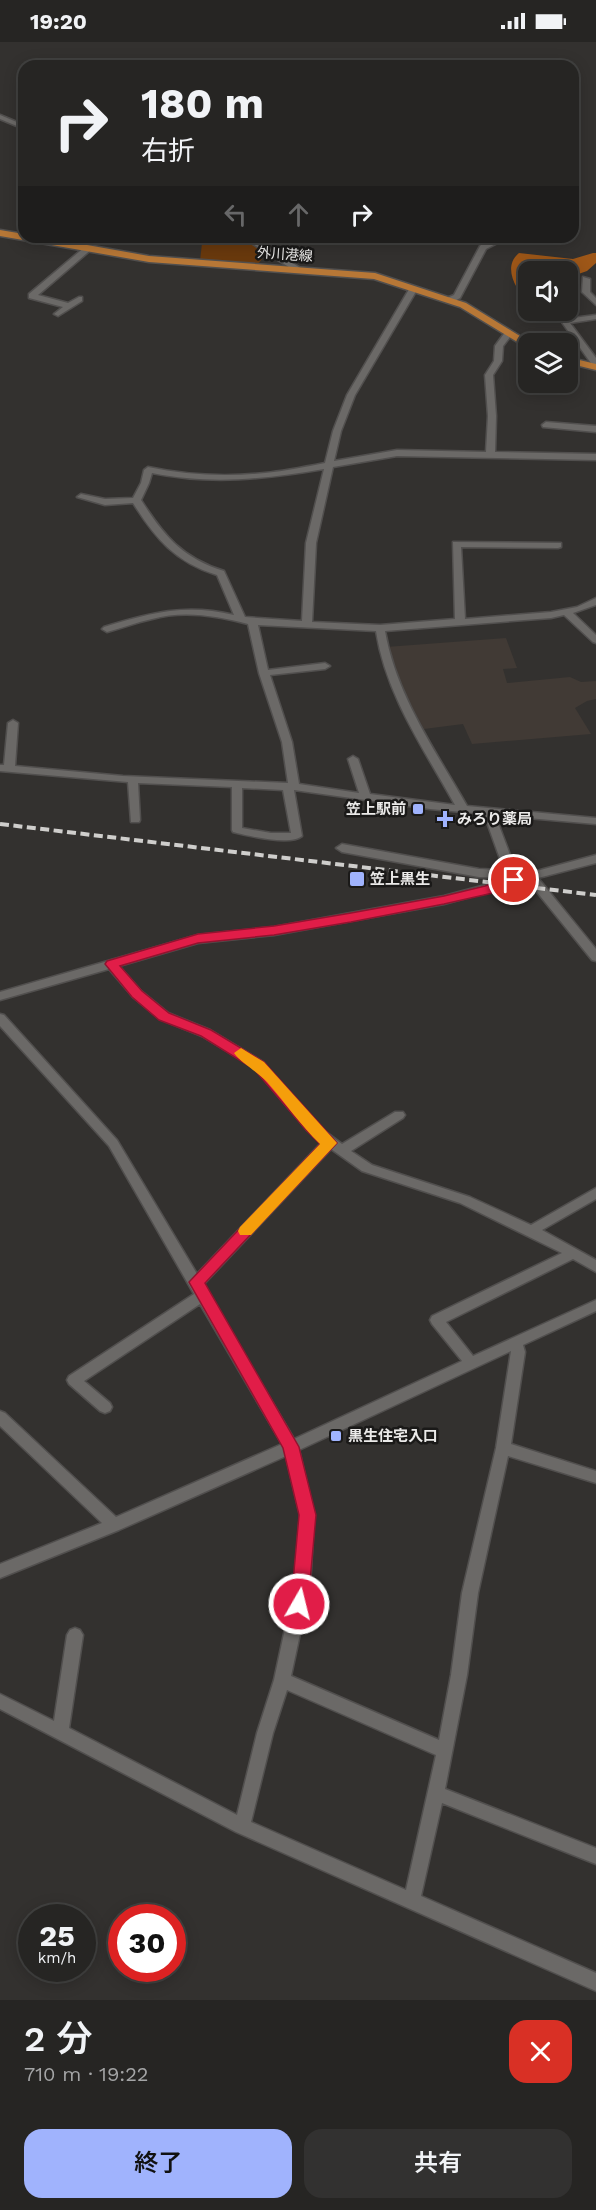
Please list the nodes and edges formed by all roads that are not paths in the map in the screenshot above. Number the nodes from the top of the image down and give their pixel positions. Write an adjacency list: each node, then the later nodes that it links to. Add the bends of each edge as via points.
1 (0, 117): 2 (street)
2 (18, 125)
3 (0, 233): 4 (main road, 外川港線)
4 (18, 236)
5 (59, 243): 8 (main road, 外川港線)
6 (256, 243): 9 (street)
7 (490, 243): 13 (street, via 483,248 458,296)
8 (88, 248): 9 (main road, 外川港線, via 149,259); 15 (street, via 32,296)
9 (298, 268): 11 (main road, 外川港線, via 360,274)
10 (586, 279): 14 (street, via 586,292)
11 (414, 288): 13 (main road, 外川港線); 26 (street, via 351,395 337,431)
12 (79, 299): 15 (street)
13 (450, 300): 18 (main road, 外川港線, via 476,311)
14 (596, 303)
15 (69, 306): 16 (street)
16 (58, 314)
17 (596, 317): 21 (street, via 565,321)
18 (509, 333): 19 (main road, 外川港線); 24 (street, via 499,346 498,361 489,375)
19 (518, 338)
20 (578, 362): 21 (main road)
21 (596, 366)
22 (546, 425): 23 (street)
23 (596, 429)
24 (489, 455): 25 (street); 26 (street, via 397,453)
25 (596, 457)
26 (331, 464): 28 (street, via 238,478 148,470); 34 (street, via 311,543)
27 (81, 497): 28 (street, via 105,502)
28 (136, 500): 32 (street, via 164,543 195,564 221,573)
29 (558, 545): 33 (street, via 456,544)
30 (596, 601): 31 (street)
31 (566, 612): 33 (street); 37 (street)
32 (246, 621): 34 (street); 36 (street, via 216,613 182,611); 39 (street)
33 (460, 622): 35 (street)
34 (307, 624): 35 (street)
35 (380, 628): 49 (street, via 382,648 400,695)
36 (107, 629)
37 (596, 640)
38 (325, 666): 39 (street)
39 (264, 673): 47 (street, via 287,742)
40 (13, 723): 42 (street)
41 (0, 740): 42 (street)
42 (12, 740): 44 (street)
43 (353, 759): 48 (street)
44 (5, 768): 45 (street)
45 (133, 780): 46 (street); 51 (street)
46 (237, 784): 47 (street); 47 (street, via 237,830 271,836 297,836)
47 (291, 786): 48 (street)
48 (365, 796): 49 (street)
49 (463, 809): 50 (street)
50 (488, 810): 52 (street); 56 (street)
51 (135, 820)
52 (596, 821)
53 (342, 848): 56 (street)
54 (596, 860): 55 (street)
55 (530, 876): 56 (street); 57 (street)
56 (512, 877): 58 (street, via 489,890 274,931 198,939)
57 (596, 957)
58 (111, 964): 59 (street); 62 (street, via 137,994 164,1016 206,1033 259,1065 311,1127)
59 (0, 996)
60 (0, 1018): 67 (street, via 113,1143)
61 (399, 1115): 62 (street)
62 (335, 1147): 64 (street, via 367,1168 465,1200); 67 (street)
63 (596, 1193): 64 (street)
64 (532, 1230): 65 (street)
65 (573, 1253): 66 (street); 70 (street, via 437,1320)
66 (596, 1267)
67 (200, 1289): 71 (street, via 74,1380); 73 (street)
68 (596, 1305): 69 (street)
69 (515, 1342): 70 (street); 74 (street, via 518,1352)
70 (471, 1363): 73 (street)
71 (105, 1407)
72 (0, 1417): 76 (street)
73 (291, 1447): 76 (street); 79 (street, via 308,1515 302,1587)
74 (503, 1448): 75 (street); 82 (street, via 470,1593)
75 (596, 1477)
76 (114, 1525): 77 (street)
77 (0, 1571)
78 (75, 1635): 81 (street)
79 (282, 1680): 82 (street); 84 (street)
80 (0, 1701): 81 (street)
81 (60, 1732): 84 (street)
82 (445, 1751): 83 (street)
83 (436, 1794): 85 (street); 86 (street)
84 (242, 1826): 86 (street)
85 (596, 1857)
86 (412, 1900): 87 (street)
87 (596, 1982)

